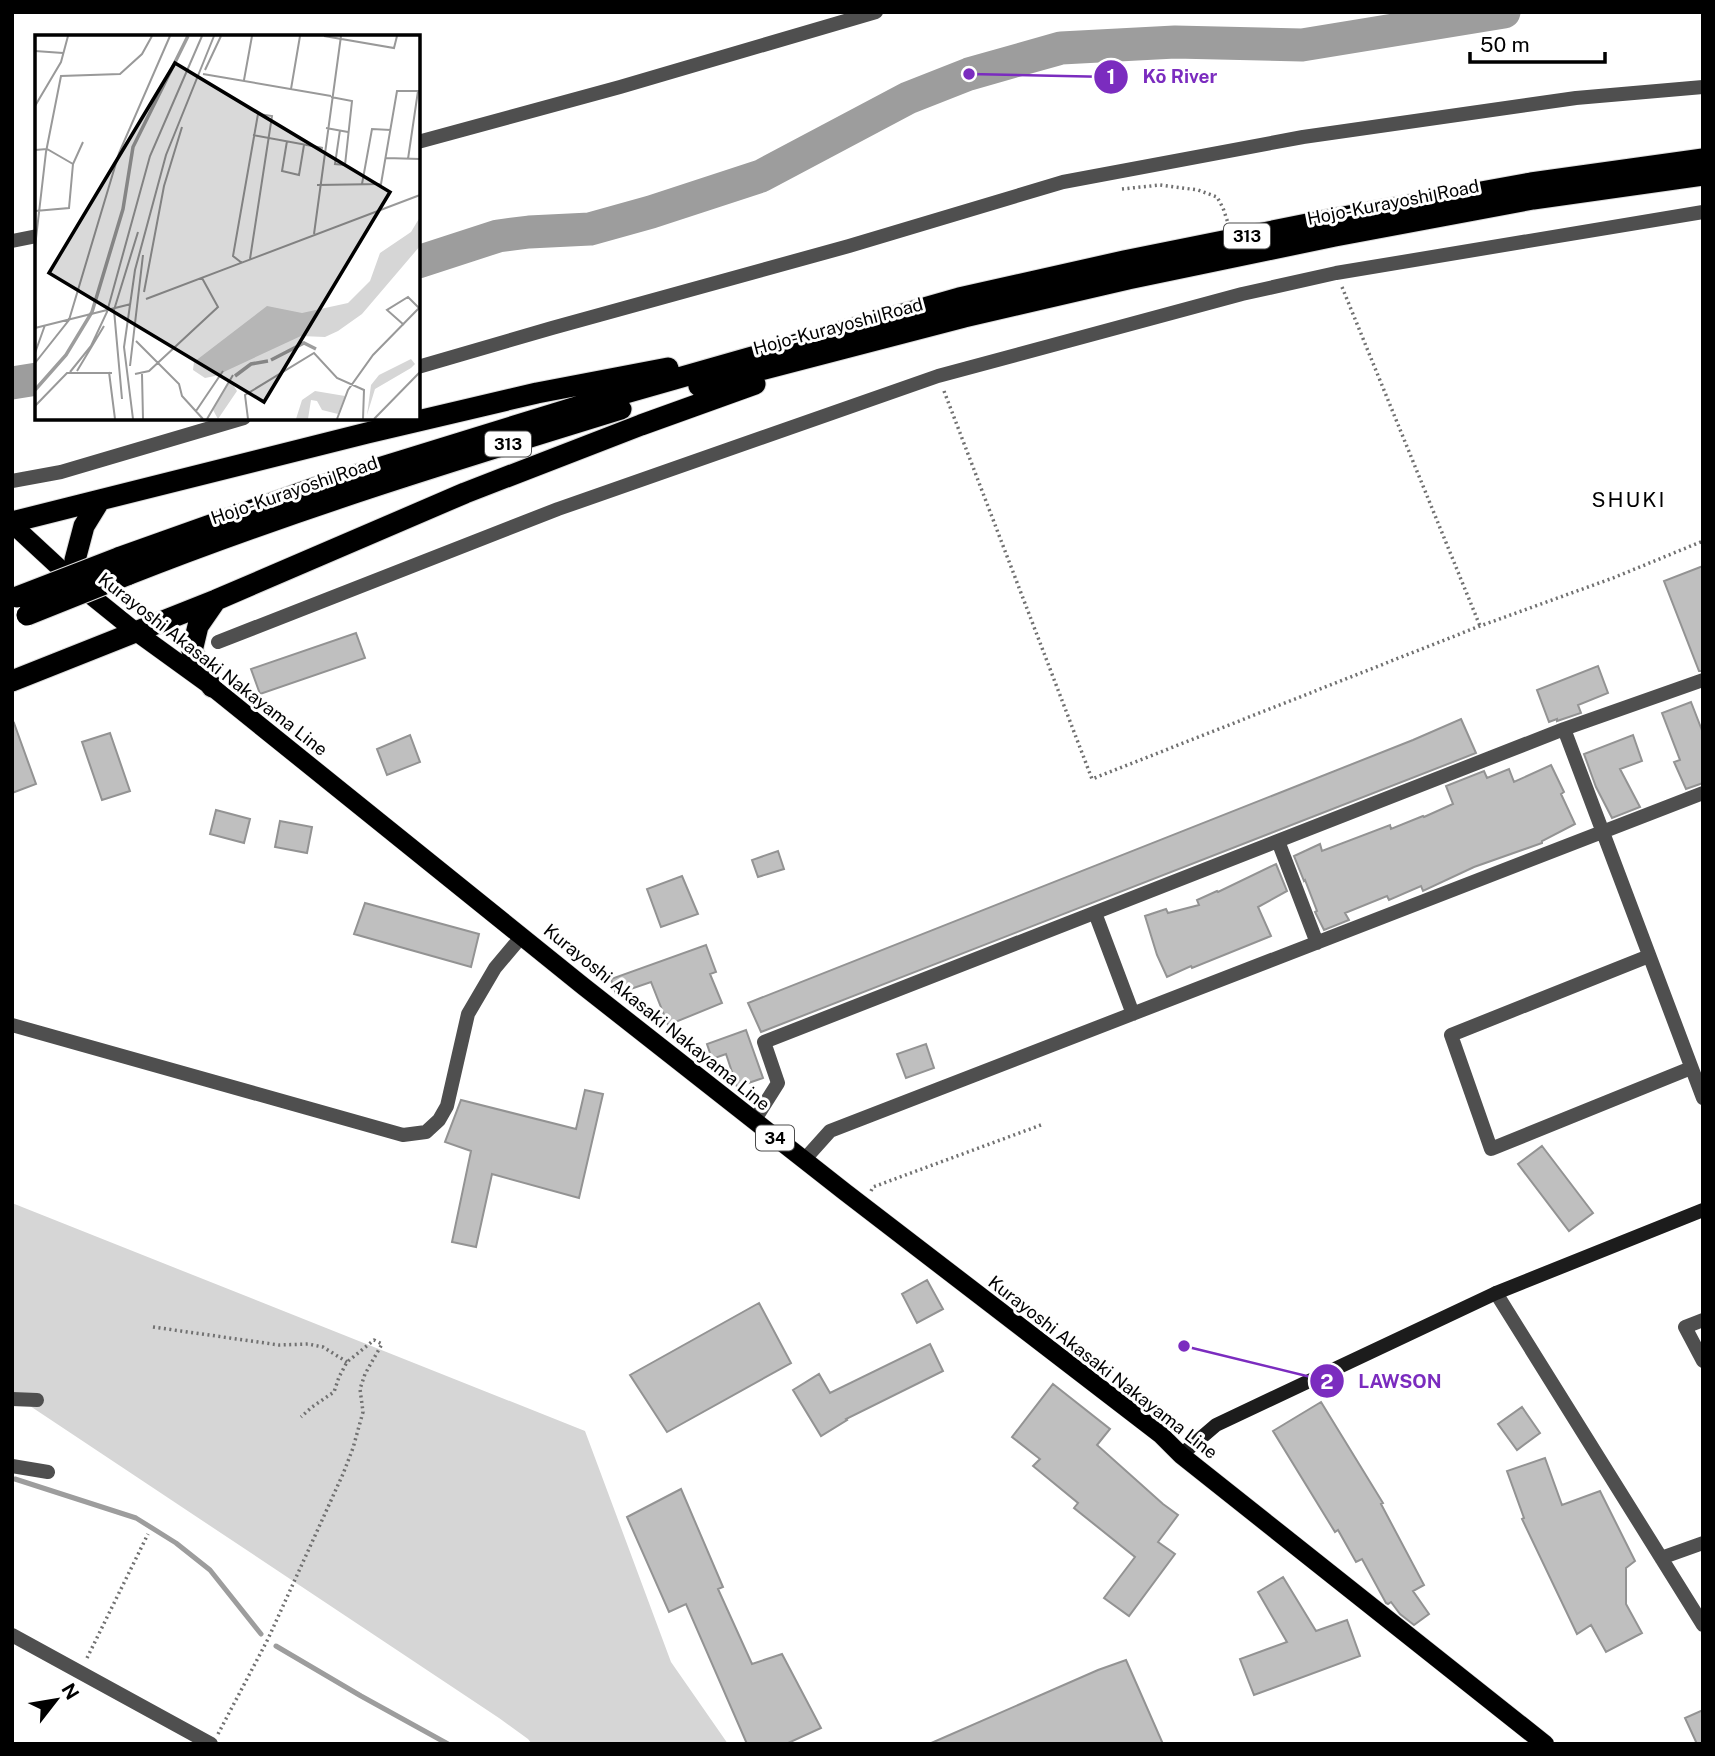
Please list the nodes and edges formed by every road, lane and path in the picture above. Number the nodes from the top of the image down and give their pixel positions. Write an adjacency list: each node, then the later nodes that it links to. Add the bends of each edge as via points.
1 (876, 12): 3 (street)
2 (1703, 87): 14 (street, via 1576,98 1303,137 1063,182)
3 (420, 141)
4 (1703, 159): 13 (highway, Hojo-Kurayoshi Road / 313, via 1518,185 1163,253 958,298)
5 (1703, 175): 12 (highway, Hojo-Kurayoshi Road / 313, via 1533,199 1335,236)
6 (1119, 189): 8 (path, via 1160,186 1198,190 1217,197)
7 (1703, 212): 11 (street)
8 (1228, 225)
9 (35, 236): 10 (street)
10 (12, 241)
11 (1336, 273): 15 (street); 25 (path)
12 (896, 335): 21 (highway, Hojo-Kurayoshi Road / 313, via 668,394 204,545); 23 (highway, via 490,483)
13 (797, 344): 18 (highway, via 537,393); 21 (highway, Hojo-Kurayoshi Road / 313, via 317,487)
14 (420, 367)
15 (938, 376): 25 (path, via 1092,779); 27 (street, via 558,509)
16 (237, 420): 17 (street, via 61,472)
17 (12, 481)
18 (100, 499): 19 (highway); 22 (highway, via 84,526 75,561)
19 (12, 523): 22 (main road, Kurayoshi Akasaki Nakayama Line / 34)
20 (1703, 541): 25 (path)
21 (123, 566): 24 (highway, Hojo-Kurayoshi Road / 313, bridge)
22 (79, 586): 26 (main road, Kurayoshi Akasaki Nakayama Line / 34)
23 (216, 600): 26 (highway); 30 (highway, via 198,626 192,651)
24 (17, 608)
25 (1480, 626)
26 (136, 632): 29 (highway); 30 (main road, Kurayoshi Akasaki Nakayama Line / 34)
27 (218, 642)
28 (1703, 680): 31 (street)
29 (12, 681)
30 (212, 687): 36 (main road, Kurayoshi Akasaki Nakayama Line / 34)
31 (1564, 729): 33 (street); 34 (street)
32 (1703, 793): 33 (street)
33 (1603, 833): 37 (street); 38 (street)
34 (1278, 841): 35 (street); 37 (street)
35 (1095, 913): 39 (street); 43 (street, via 764,1042 778,1083)
36 (522, 936): 40 (street, via 495,968 468,1014 447,1106 426,1132 403,1135); 43 (main road, Kurayoshi Akasaki Nakayama Line / 34)
37 (1317, 943): 39 (street)
38 (1649, 956): 41 (street); 41 (street, via 1451,1035 1491,1149)
39 (1133, 1014): 45 (street, via 830,1130)
40 (12, 1025)
41 (1691, 1068): 42 (street)
42 (1703, 1098)
43 (754, 1121): 45 (main road, Kurayoshi Akasaki Nakayama Line / 34)
44 (1041, 1125): 46 (path, via 873,1187)
45 (804, 1160): 46 (main road, Kurayoshi Akasaki Nakayama Line / 34)
46 (860, 1204): 56 (main road, Kurayoshi Akasaki Nakayama Line / 34, via 1160,1434)
47 (1703, 1210): 48 (street)
48 (1496, 1293): 56 (street, via 1216,1425); 61 (street)
49 (1703, 1320): 51 (street, via 1685,1327)
50 (153, 1327): 52 (path, via 279,1345 308,1344 323,1347)
51 (1703, 1361)
52 (347, 1362): 55 (path, via 334,1392); 65 (path, via 374,1340 382,1344 360,1388 363,1412 343,1474 268,1640)
53 (12, 1399): 54 (street)
54 (37, 1400)
55 (301, 1417)
56 (1181, 1455): 66 (main road, Kurayoshi Akasaki Nakayama Line / 34)
57 (12, 1466): 58 (street)
58 (48, 1472)
59 (148, 1534): 64 (path)
60 (1703, 1543): 61 (street)
61 (1661, 1558): 62 (street)
62 (1703, 1625)
63 (12, 1636): 64 (street)
64 (80, 1672): 65 (street)
65 (212, 1744)
66 (1545, 1744)

